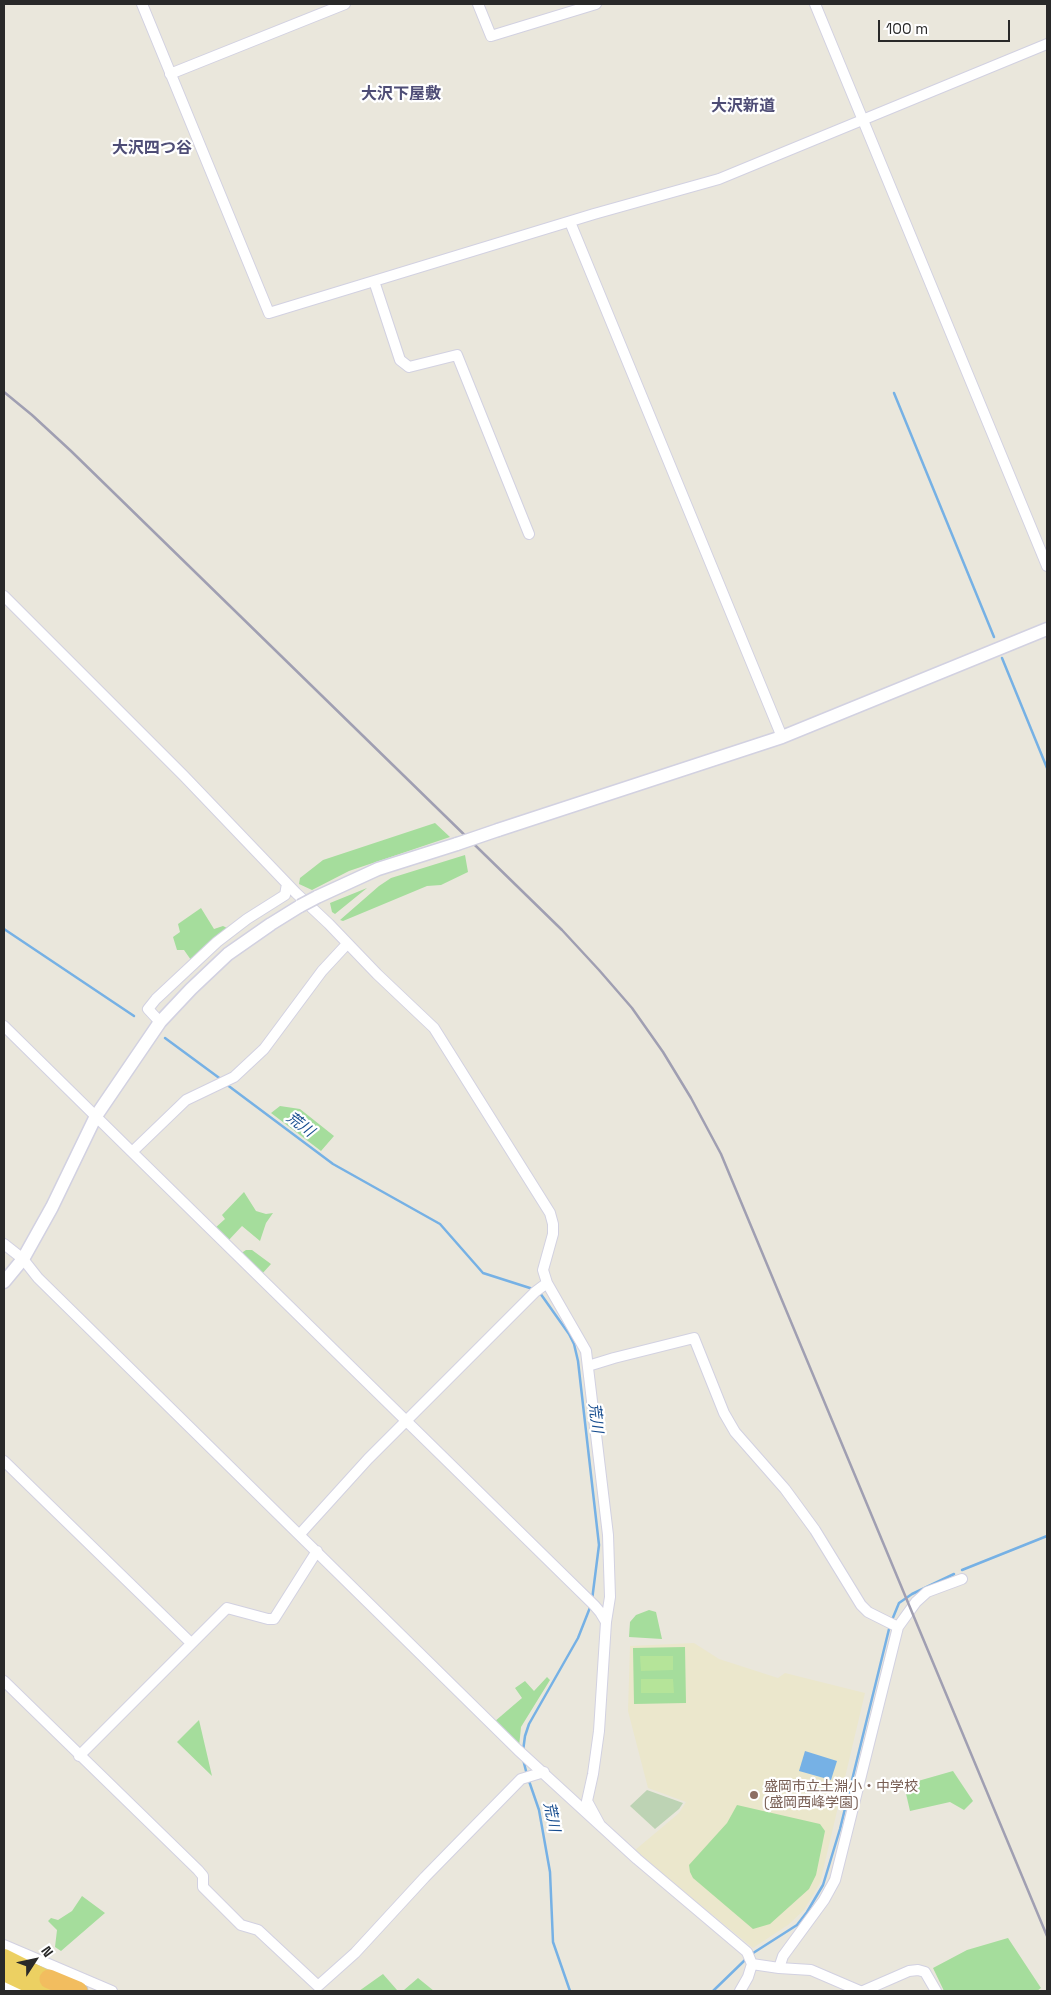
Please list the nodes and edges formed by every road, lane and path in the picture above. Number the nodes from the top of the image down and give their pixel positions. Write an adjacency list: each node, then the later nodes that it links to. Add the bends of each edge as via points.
1 (142, 4): 7 (street)
2 (345, 4): 7 (street)
3 (478, 4): 4 (street, via 491,36)
4 (596, 4)
5 (815, 4): 8 (street)
6 (1047, 44): 8 (street)
7 (170, 74): 10 (street, via 269,313)
8 (863, 118): 9 (street, via 719,179); 12 (street)
9 (570, 222): 10 (street); 15 (street)
10 (374, 281): 11 (street, via 400,360 409,367 457,355)
11 (530, 534)
12 (1047, 566)
13 (4, 596): 16 (street)
14 (1047, 629): 15 (street)
15 (782, 737): 18 (street, bridge, via 378,869 317,897 270,924 228,954)
16 (287, 884): 17 (street); 18 (street, via 285,894 217,942 156,999 148,1009)
17 (347, 944): 21 (street, via 322,971 264,1049 227,1081 186,1100); 25 (street, via 434,1028 550,1214 552,1234)
18 (160, 1022): 20 (street)
19 (4, 1026): 20 (street)
20 (96, 1116): 21 (street); 23 (street)
21 (132, 1152): 27 (street)
22 (4, 1244): 23 (street)
23 (23, 1259): 24 (street); 29 (street, via 38,1278)
24 (4, 1282)
25 (541, 1288): 26 (street, via 586,1351); 27 (street)
26 (588, 1366): 32 (street, via 608,1535 610,1597); 33 (street, via 694,1338 735,1432 785,1489 861,1605)
27 (406, 1421): 29 (street); 32 (street, via 600,1612)
28 (4, 1461): 34 (street)
29 (300, 1534): 30 (street)
30 (317, 1551): 34 (street, via 274,1619 227,1608); 37 (street)
31 (962, 1579): 33 (street, via 927,1592)
32 (606, 1622): 38 (street, via 599,1731 586,1801)
33 (897, 1627): 42 (street, via 837,1873 824,1900 794,1939)
34 (191, 1643): 36 (street)
35 (4, 1682): 36 (street)
36 (79, 1756): 46 (street, via 198,1870 203,1876 203,1887 241,1925 258,1930)
37 (544, 1772): 38 (street); 46 (street, via 521,1779)
38 (600, 1825): 41 (street, via 747,1952)
39 (4, 1945): 50 (street)
40 (4, 1957): 44 (highway)
41 (751, 1963): 42 (street); 51 (street)
42 (779, 1968): 52 (street, via 811,1970)
43 (4, 1973): 44 (highway)
44 (46, 1985): 48 (highway); 49 (highway)
45 (4, 1986): 47 (street)
46 (318, 1990)
47 (17, 1991)
48 (70, 1991)
49 (78, 1991)
50 (112, 1991)
51 (740, 1991)
52 (862, 1991): 53 (street, via 918,1970 925,1972)
53 (936, 1991)

